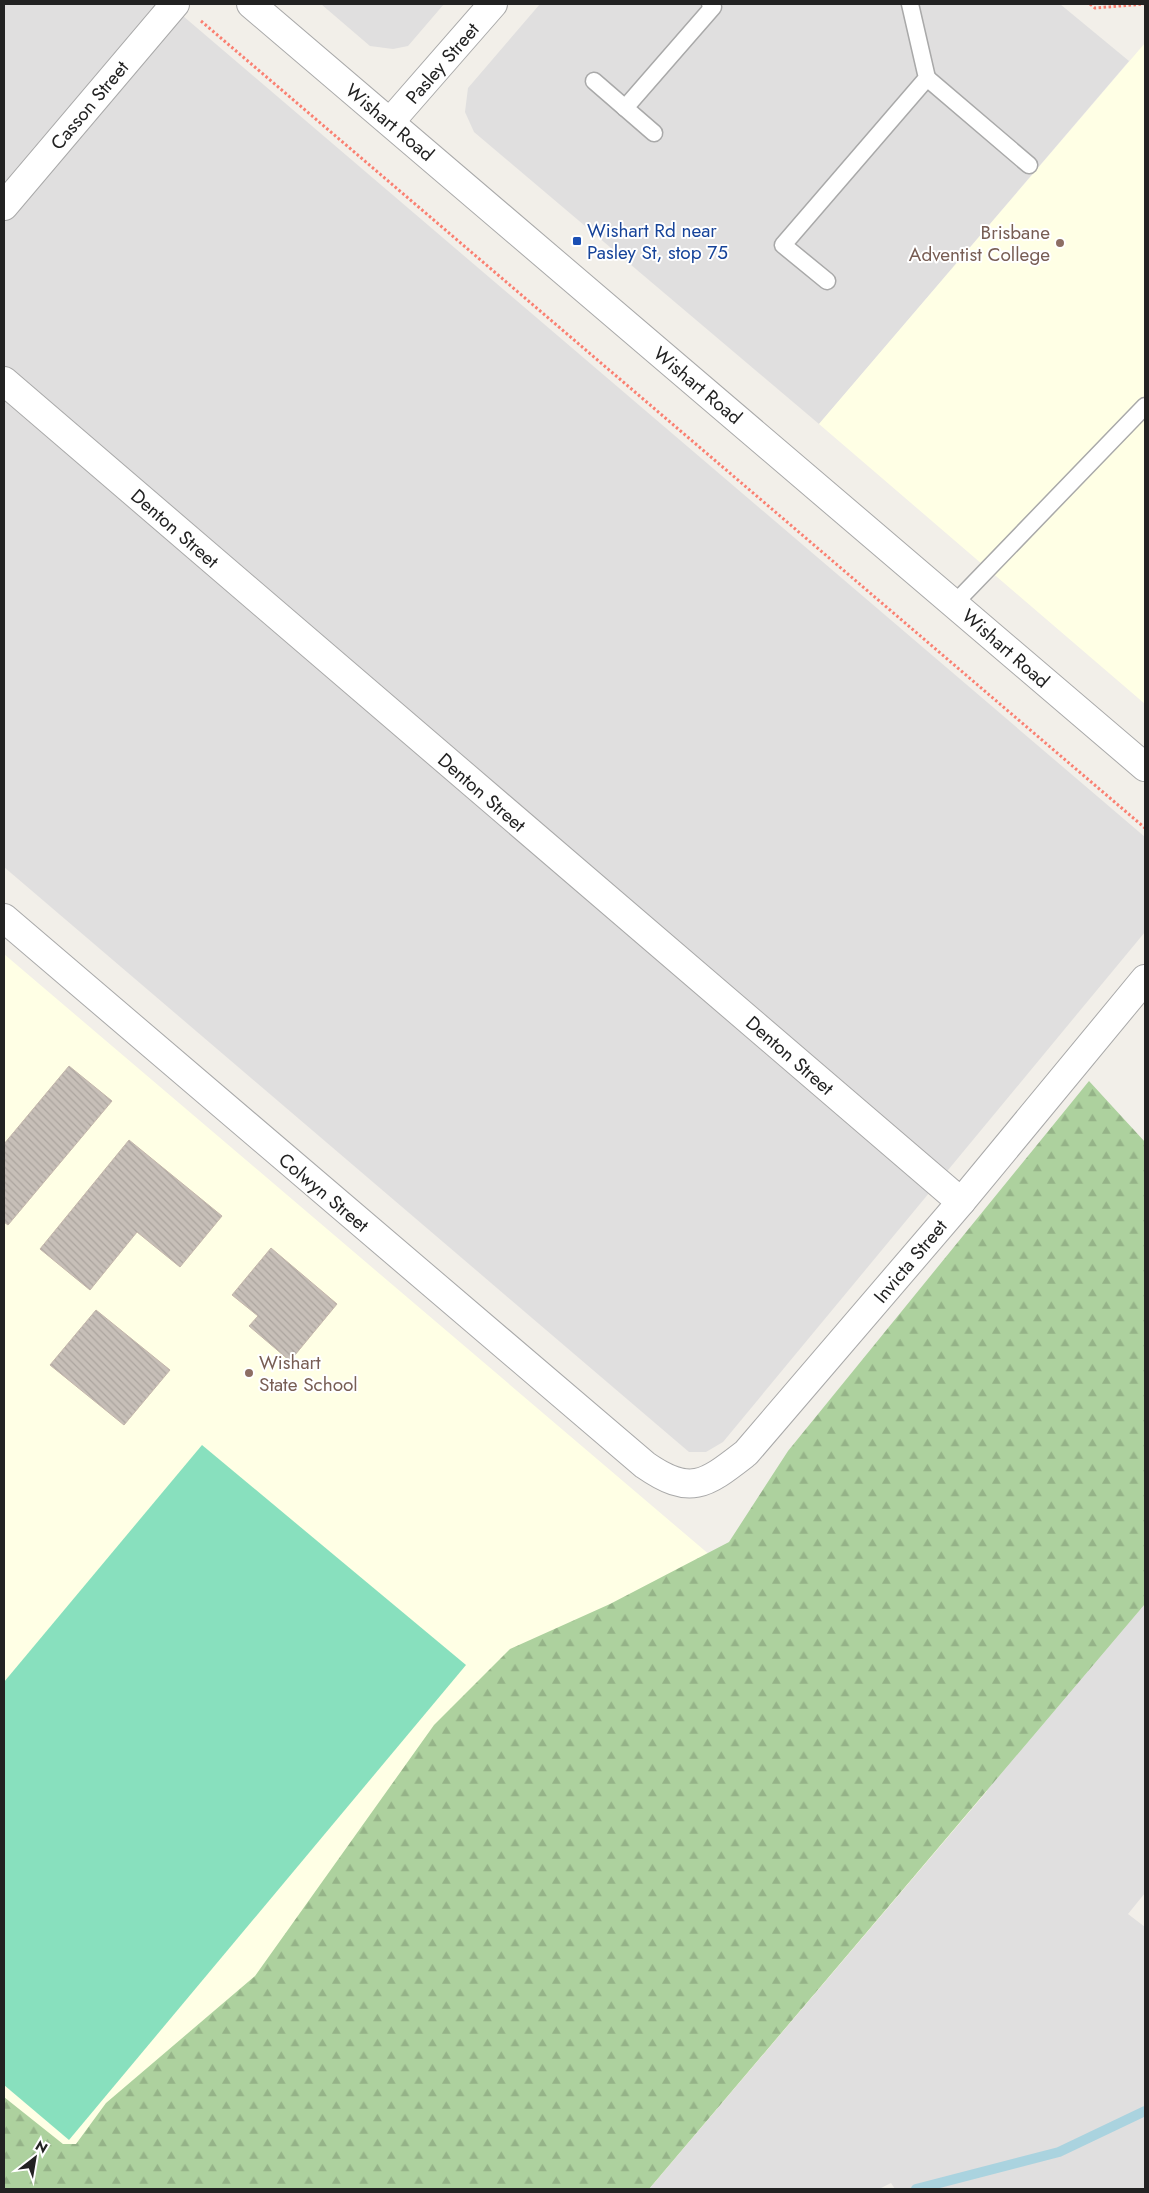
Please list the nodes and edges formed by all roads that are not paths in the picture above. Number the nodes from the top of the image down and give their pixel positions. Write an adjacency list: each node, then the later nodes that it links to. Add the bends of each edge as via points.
1 (175, 4): 12 (street, Casson Street)
2 (251, 4): 9 (street, Wishart Road)
3 (493, 4): 9 (street, Pasley Street)
4 (710, 4): 8 (lane, via 713,6)
5 (910, 4): 6 (lane)
6 (927, 78): 11 (lane); 13 (lane, via 783,245)
7 (594, 81): 8 (lane)
8 (625, 108): 10 (lane)
9 (390, 122): 16 (street, Wishart Road)
10 (654, 133)
11 (1029, 165)
12 (4, 206)
13 (827, 281)
14 (4, 381): 20 (street, Denton Street)
15 (1145, 406): 16 (lane)
16 (954, 604): 17 (street, Wishart Road)
17 (1145, 767)
18 (4, 918): 21 (street, Colwyn Street)
19 (1145, 979): 20 (street, Invicta Street)
20 (961, 1202): 21 (street, Invicta Street, via 746,1453 708,1481 683,1484 664,1478)
21 (645, 1465)

